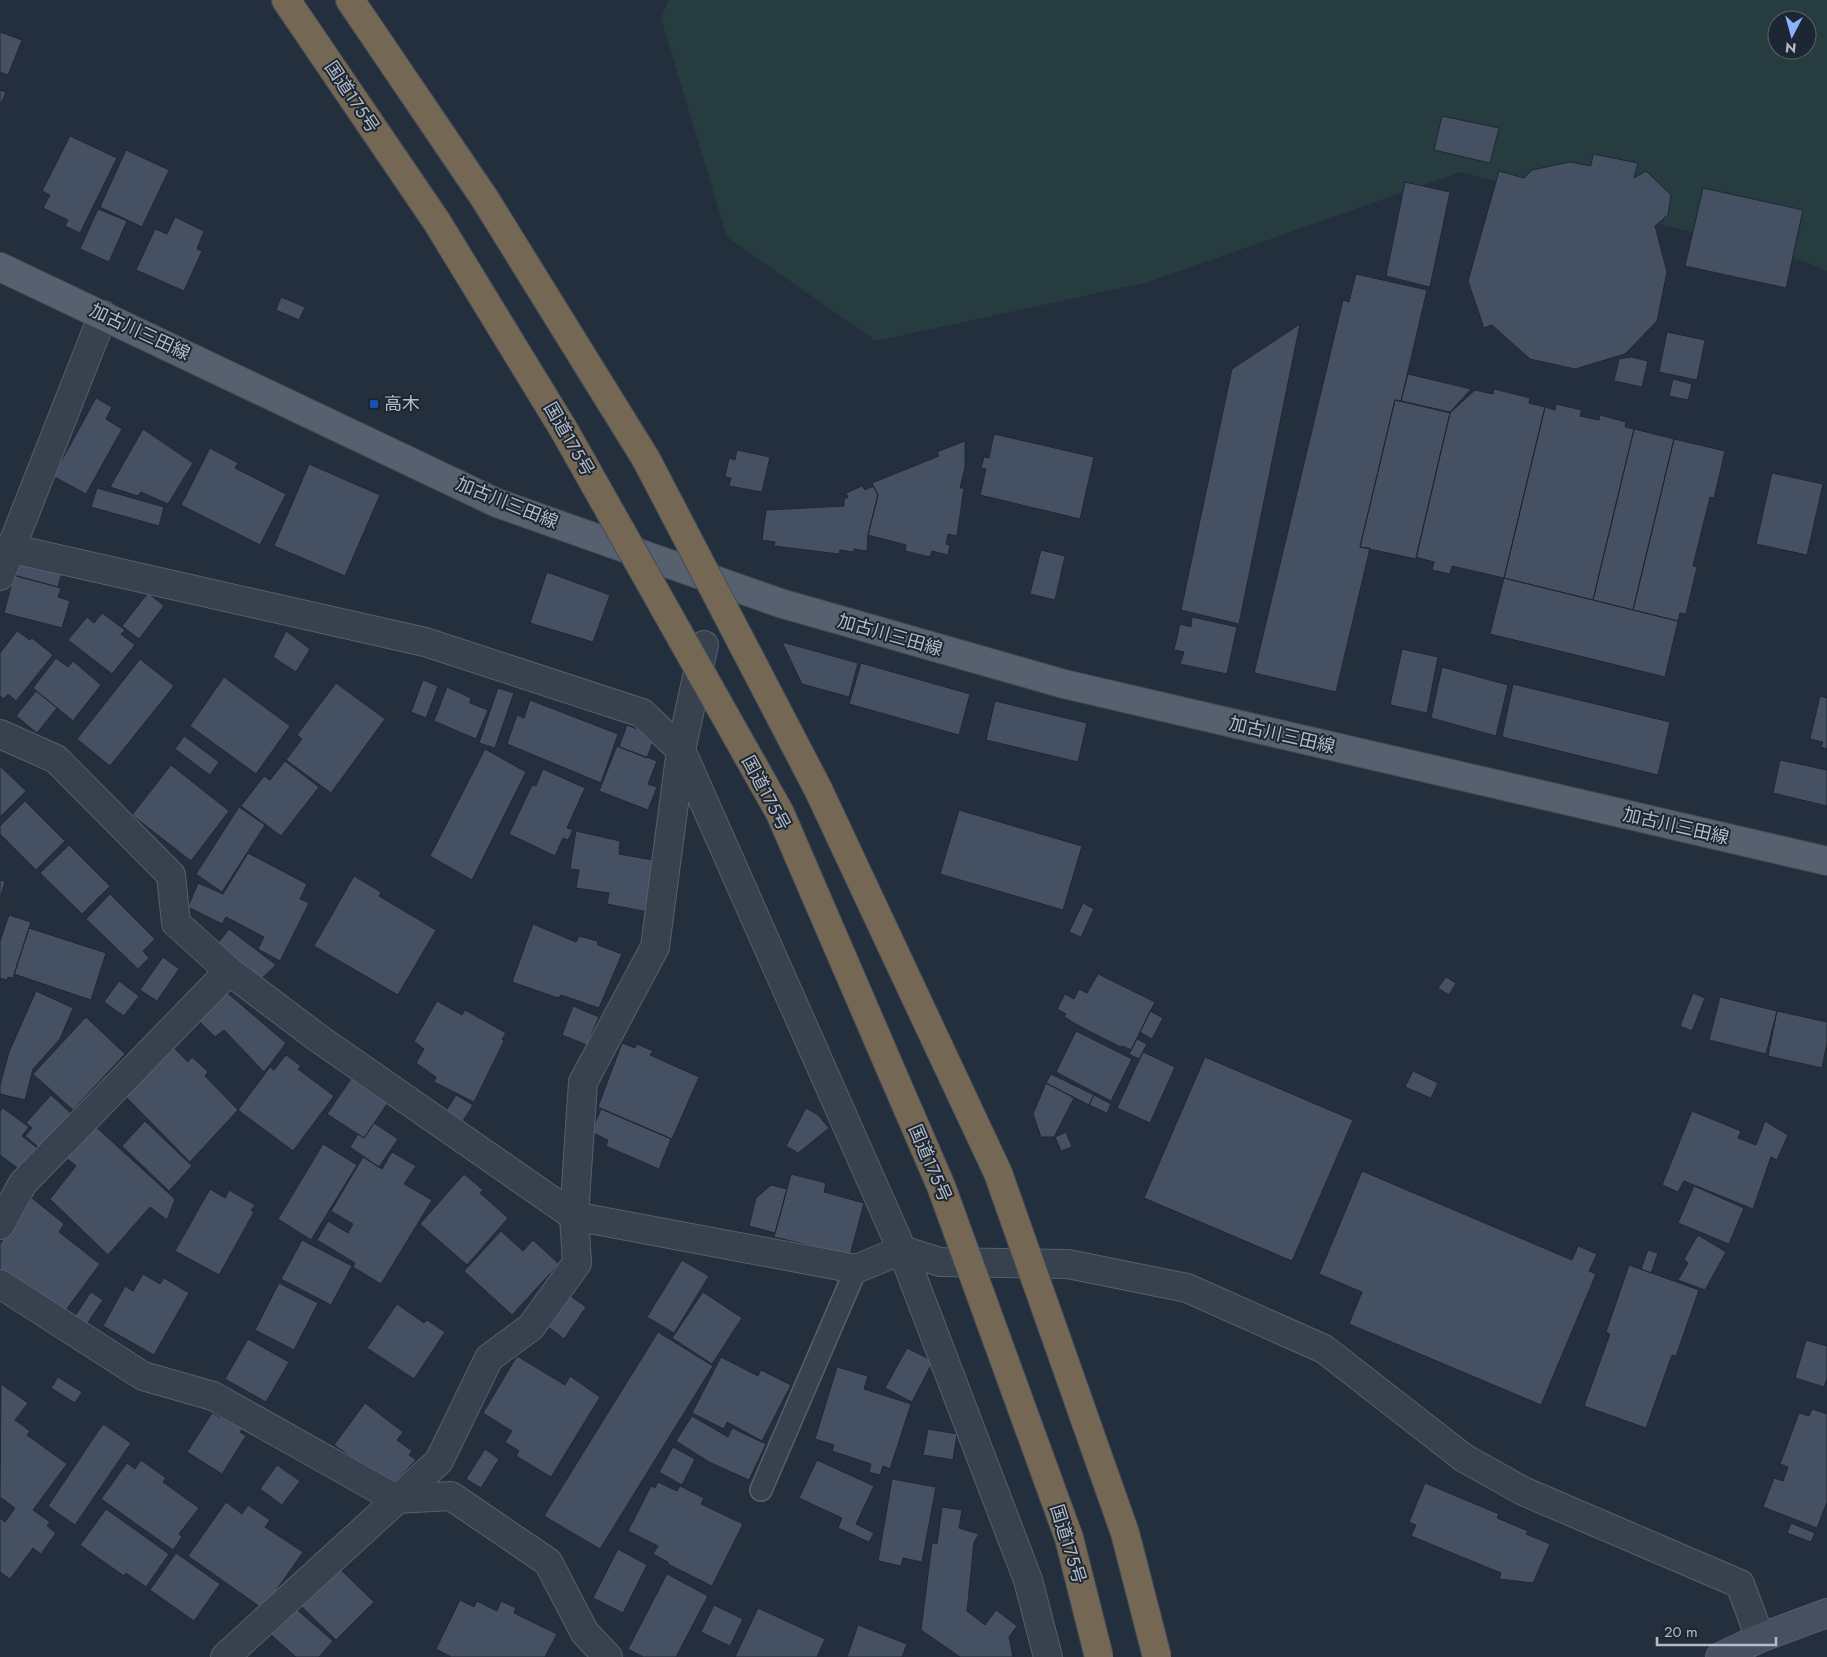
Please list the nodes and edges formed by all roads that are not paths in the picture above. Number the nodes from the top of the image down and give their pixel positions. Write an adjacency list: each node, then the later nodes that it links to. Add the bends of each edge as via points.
1 (286, 0): 24 (highway, 国道175号, bridge, via 437,222 564,430 780,813 940,1186 1069,1538)
2 (350, 0): 25 (highway, bridge, via 485,199 646,459 818,789 998,1173 1125,1532)
3 (0, 266): 4 (main road, 加古川三田線)
4 (103, 315): 5 (street); 10 (main road, 加古川三田線, via 497,502 780,603 1064,684)
5 (9, 531): 6 (street); 9 (street, via 424,642 642,713)
6 (0, 576)
7 (704, 645): 9 (street)
8 (0, 734): 11 (street, via 56,759 171,875 176,924)
9 (681, 750): 12 (street, via 655,947 583,1082); 14 (street)
10 (1827, 861)
11 (229, 971): 12 (street, via 318,1038); 13 (street, via 23,1183)
12 (574, 1216): 15 (street); 18 (street, via 577,1263 531,1327 489,1358 439,1461)
13 (0, 1225)
14 (902, 1250): 15 (street); 20 (street, via 940,1262 1068,1264 1187,1288 1324,1349 1464,1458 1523,1491 1740,1584); 23 (street, via 1028,1580)
15 (856, 1269): 17 (lane)
16 (0, 1284): 18 (street, via 143,1376 213,1396)
17 (761, 1490)
18 (396, 1499): 21 (street); 22 (street, via 451,1496 548,1562 585,1633)
19 (1827, 1613): 20 (street)
20 (1760, 1638): 26 (street)
21 (224, 1657)
22 (608, 1657)
23 (1048, 1657)
24 (1098, 1657)
25 (1157, 1657)
26 (1720, 1657)

